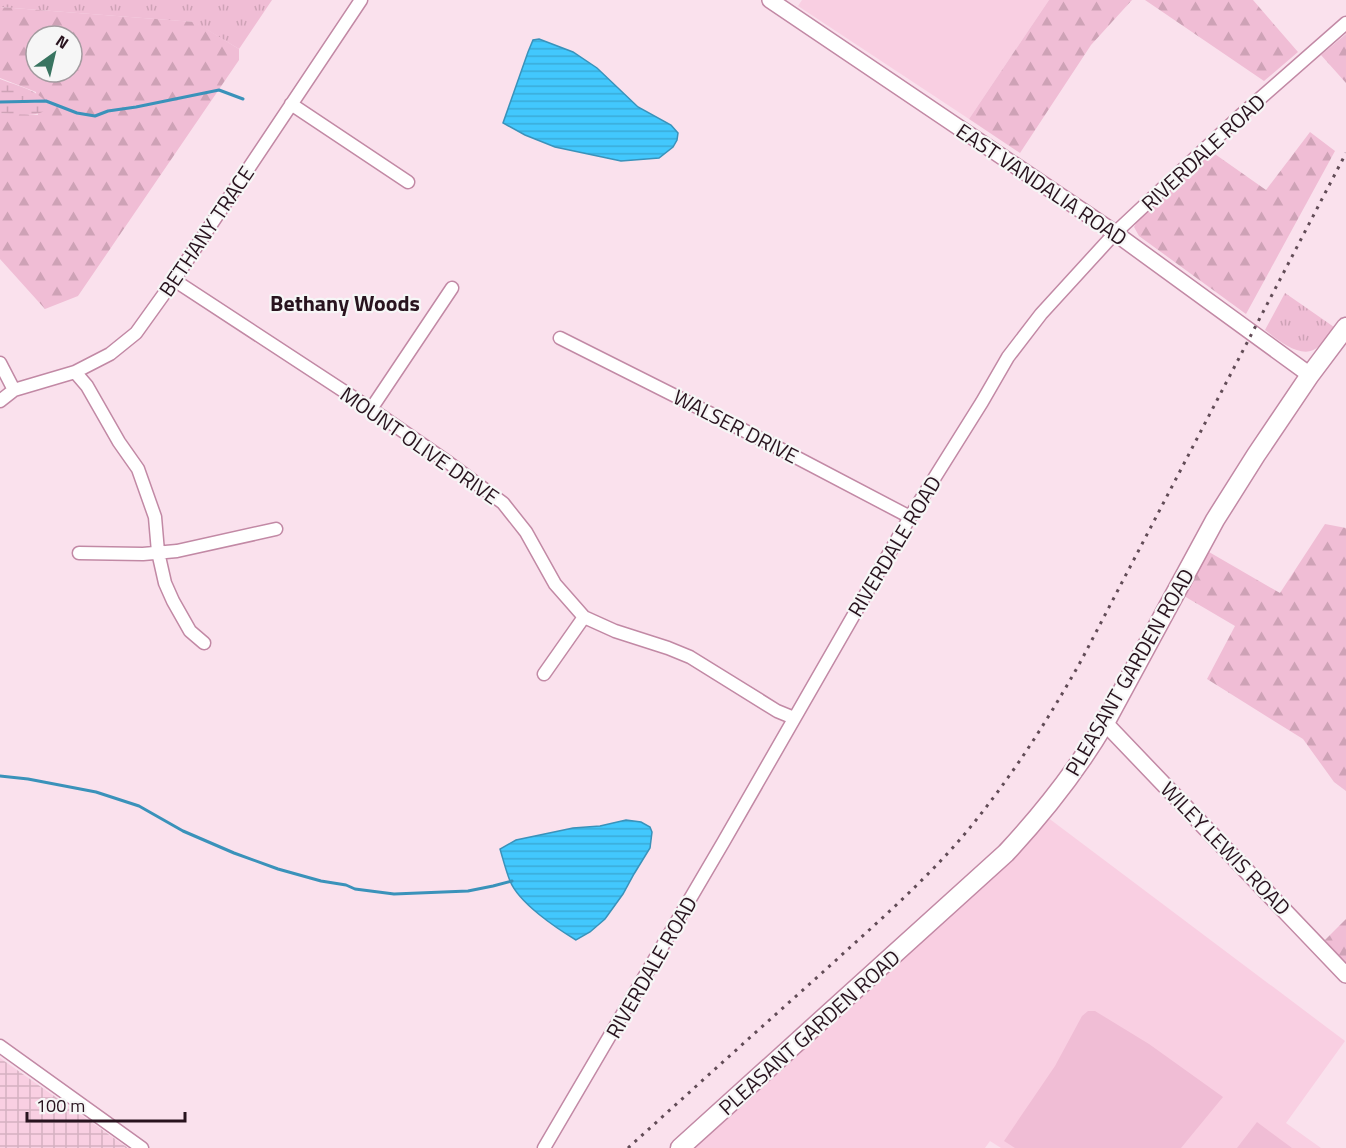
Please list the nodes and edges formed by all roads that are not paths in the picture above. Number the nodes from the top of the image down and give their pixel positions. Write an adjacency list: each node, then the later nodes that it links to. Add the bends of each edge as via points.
1 (361, 0): 4 (street, BETHANY TRACE)
2 (770, 0): 6 (street, EAST VANDALIA ROAD)
3 (1346, 23): 6 (street, RIVERDALE ROAD)
4 (291, 104): 5 (street); 7 (street, BETHANY TRACE)
5 (408, 182)
6 (1115, 233): 13 (street, EAST VANDALIA ROAD); 17 (street, RIVERDALE ROAD, via 1041,314 1008,357)
7 (174, 280): 12 (street, BETHANY TRACE, via 136,333 110,354); 16 (street, MOUNT OLIVE DRIVE)
8 (452, 288): 16 (street)
9 (1346, 327): 13 (main road, PLEASANT GARDEN ROAD)
10 (560, 338): 17 (street, WALSER DRIVE)
11 (0, 363): 14 (street)
12 (75, 372): 14 (street, BETHANY TRACE); 19 (street, via 138,469 155,517)
13 (1310, 375): 25 (main road, PLEASANT GARDEN ROAD, via 1215,520)
14 (14, 390): 15 (street, BETHANY TRACE)
15 (0, 401)
16 (371, 409): 21 (street, MOUNT OLIVE DRIVE, via 503,503 526,532 555,584)
17 (910, 517): 24 (street, RIVERDALE ROAD)
18 (276, 529): 19 (street)
19 (158, 552): 20 (street); 22 (street, via 172,601 190,631)
20 (80, 553)
21 (584, 617): 23 (street); 24 (street, MOUNT OLIVE DRIVE, via 690,657)
22 (204, 643)
23 (544, 674)
24 (794, 718): 29 (street, RIVERDALE ROAD)
25 (1105, 723): 26 (street, WILEY LEWIS ROAD); 30 (main road, PLEASANT GARDEN ROAD, via 1056,797 1006,853)
26 (1346, 975)
27 (0, 1046): 28 (street)
28 (142, 1148)
29 (543, 1148)
30 (680, 1148)

